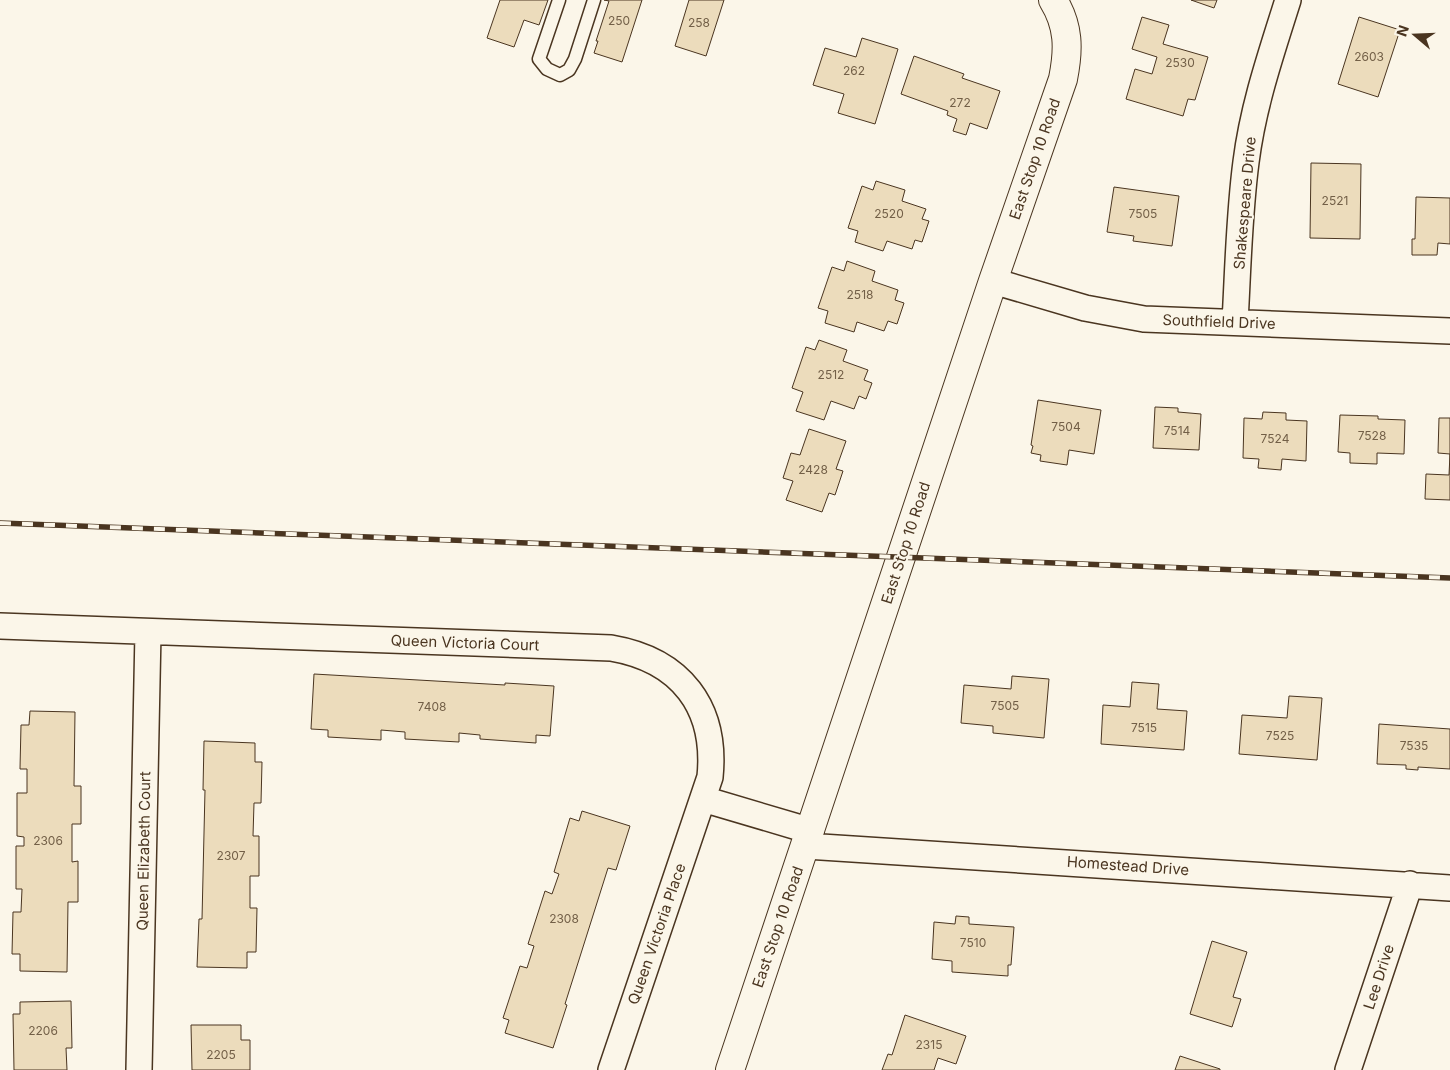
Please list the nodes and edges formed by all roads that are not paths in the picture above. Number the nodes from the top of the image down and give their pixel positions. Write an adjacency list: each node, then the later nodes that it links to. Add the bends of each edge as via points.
1 (560, 0): 2 (lane, via 539,59 547,69 560,75 569,70 575,59)
2 (594, 0)
3 (1288, 0): 6 (street, Shakespeare Drive, via 1257,99 1248,150)
4 (1057, 7): 5 (street, East Stop 10 Road, via 1066,35 1068,56 1064,79)
5 (993, 281): 6 (street, Southfield Drive, via 1109,313 1168,320); 11 (street, East Stop 10 Road)
6 (1234, 322): 7 (street, Southfield Drive)
7 (1450, 331)
8 (0, 626): 9 (street, Queen Victoria Court)
9 (148, 632): 10 (street, Queen Victoria Court, via 611,648 639,654 663,666 683,683 706,722 712,754 710,777); 14 (street, Queen Elizabeth Court)
10 (703, 799): 11 (street); 15 (street, Queen Victoria Place)
11 (808, 838): 12 (street, Homestead Drive); 16 (street, East Stop 10 Road)
12 (1410, 884): 13 (street, Homestead Drive); 17 (street, Lee Drive)
13 (1450, 888)
14 (139, 1070)
15 (611, 1070)
16 (730, 1070)
17 (1348, 1070)

